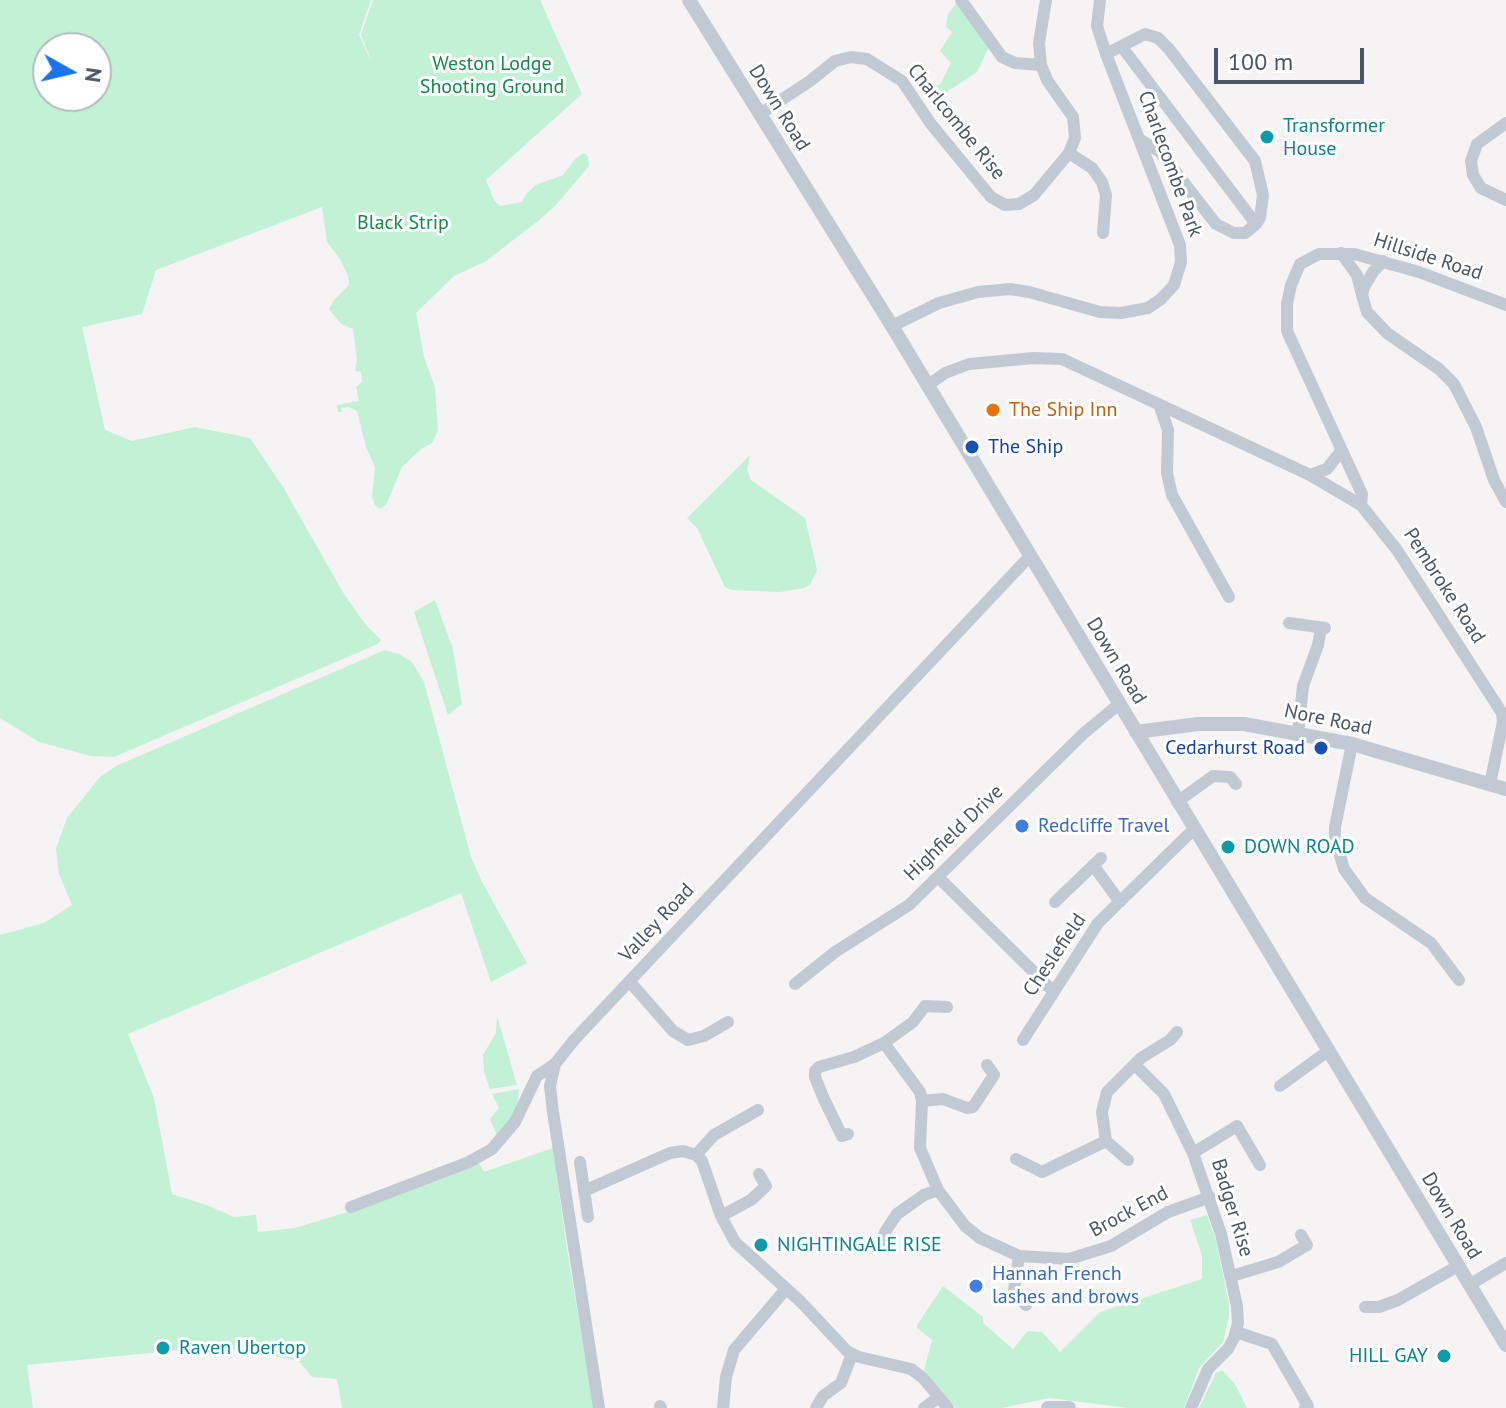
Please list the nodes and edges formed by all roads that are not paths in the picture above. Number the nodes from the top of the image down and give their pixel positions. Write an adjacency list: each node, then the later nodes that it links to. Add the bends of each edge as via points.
1 (689, 0): 8 (street, Down Road)
2 (961, 0): 7 (street, via 1002,57)
3 (1046, 0): 7 (street)
4 (1100, 0): 6 (street, Charlecombe Park, via 1097,26)
5 (1122, 47): 6 (street); 13 (street); 13 (street, via 1145,34 1158,38 1255,161 1263,195)
6 (1106, 54): 10 (street, Charlecombe Park)
7 (1041, 65): 11 (street, via 1075,123)
8 (760, 114): 11 (street, Charlcombe Rise, via 828,64 856,57 902,81 931,124 1000,203 1030,199); 19 (street, Down Road)
9 (1506, 123): 12 (street, via 1477,144 1471,161 1481,188)
10 (1141, 140): 13 (street, via 1160,152 1224,230 1245,233); 19 (street, Charlecombe Park, via 1181,251 1177,280 1161,299 1142,310 1121,313 1010,289 978,292 939,303)
11 (1069, 153): 14 (street, via 1102,182)
12 (1506, 200)
13 (1256, 224)
14 (1103, 233)
15 (1341, 253): 16 (street, Hillside Road); 17 (street, via 1357,275); 24 (street, Hillside Road, via 1319,254 1300,264 1286,314 1289,336)
16 (1383, 261): 17 (street); 18 (street, Hillside Road)
17 (1362, 295): 26 (street, via 1373,320 1454,384)
18 (1506, 305)
19 (892, 326): 20 (street, Down Road)
20 (927, 386): 21 (street, via 969,364 1051,358); 28 (street, Down Road)
21 (1159, 404): 22 (street); 23 (street)
22 (1190, 419): 23 (street, via 1176,427); 25 (street)
23 (1169, 442): 29 (street, via 1172,495 1226,592)
24 (1341, 451): 25 (street, via 1327,469); 27 (street, Hillside Road, via 1362,494)
25 (1310, 475): 27 (street)
26 (1506, 502)
27 (1361, 505): 32 (street, Pembroke Road)
28 (1029, 557): 31 (street, Down Road); 45 (street, Valley Road)
29 (1211, 595)
30 (1289, 623): 34 (street, via 1323,628 1303,686)
31 (1119, 704): 33 (street, Down Road); 41 (street, Highfield Drive)
32 (1503, 707): 37 (street, Pembroke Road)
33 (1136, 732): 34 (street, Nore Road, via 1221,723); 39 (street, Down Road)
34 (1298, 733): 35 (street, Nore Road)
35 (1352, 744): 37 (street, Nore Road); 44 (street, via 1335,827 1344,869 1365,898 1437,949 1446,970)
36 (1234, 777): 39 (street, via 1212,777)
37 (1490, 784): 38 (street, Nore Road)
38 (1506, 789)
39 (1177, 802): 40 (street, Down Road)
40 (1194, 829): 43 (street, Cheslefield); 53 (street, Down Road)
41 (938, 877): 46 (street, Highfield Drive, via 902,910 834,953); 47 (street)
42 (1055, 902): 43 (street, via 1097,861)
43 (1120, 902): 47 (street, Cheslefield, via 1094,929)
44 (1459, 980)
45 (630, 982): 49 (street, via 689,1046); 54 (street, Valley Road)
46 (804, 983)
47 (1054, 992): 50 (street, Cheslefield)
48 (947, 1007): 52 (street, via 921,1001 913,1022)
49 (728, 1022)
50 (1023, 1040)
51 (1175, 1040): 55 (street)
52 (884, 1043): 58 (street); 61 (street, via 815,1071 845,1135)
53 (1328, 1051): 57 (street); 83 (street, Down Road)
54 (555, 1064): 76 (street, Valley Road, via 537,1076 515,1122 492,1149); 93 (street, via 550,1086 553,1112)
55 (1135, 1065): 60 (street, via 1104,1097); 62 (street, Badger Rise, via 1164,1094)
56 (994, 1071): 58 (street, via 971,1108 943,1099)
57 (1280, 1086)
58 (922, 1101): 73 (street, Brock End, via 920,1148)
59 (758, 1110): 63 (street, via 736,1114)
60 (1106, 1141): 65 (street); 68 (street)
61 (834, 1147)
62 (1193, 1153): 67 (street, Badger Rise, via 1234,1121); 75 (street, Badger Rise)
63 (696, 1155): 69 (street, via 677,1151); 77 (street)
64 (1016, 1159): 68 (street)
65 (1128, 1160)
66 (580, 1162): 74 (street)
67 (1260, 1165)
68 (1039, 1172): 72 (street)
69 (626, 1173): 71 (street); 74 (street)
70 (759, 1174): 77 (street, via 772,1187)
71 (632, 1186)
72 (1036, 1187)
73 (938, 1190): 79 (street, via 901,1210); 81 (street, Brock End, via 965,1226)
74 (584, 1191): 78 (street)
75 (1210, 1197): 81 (street, Brock End, via 1168,1212 1097,1252 1063,1260); 84 (street, Badger Rise)
76 (351, 1207)
77 (721, 1216): 86 (street, via 744,1252)
78 (588, 1217)
79 (883, 1234)
80 (1307, 1245): 84 (street, Badger Rise, via 1268,1267)
81 (1019, 1256): 87 (street, via 1009,1289)
82 (1506, 1263): 85 (street)
83 (1458, 1266): 85 (street, Down Road); 88 (street)
84 (1232, 1276): 89 (street, Badger Rise)
85 (1469, 1285): 90 (street, Down Road)
86 (786, 1289): 91 (street); 94 (street, via 729,1348)
87 (1026, 1305)
88 (1372, 1310)
89 (1236, 1332): 100 (street, via 1208,1369); 101 (street, via 1272,1344)
90 (1506, 1345)
91 (852, 1354): 92 (street, via 911,1369); 95 (street, via 841,1383)
92 (939, 1397): 96 (street); 97 (street)
93 (599, 1408)
94 (723, 1408)
95 (816, 1408)
96 (924, 1408)
97 (948, 1408)
98 (1048, 1408): 99 (street)
99 (1069, 1408)
100 (1191, 1408)
101 (1305, 1408)

